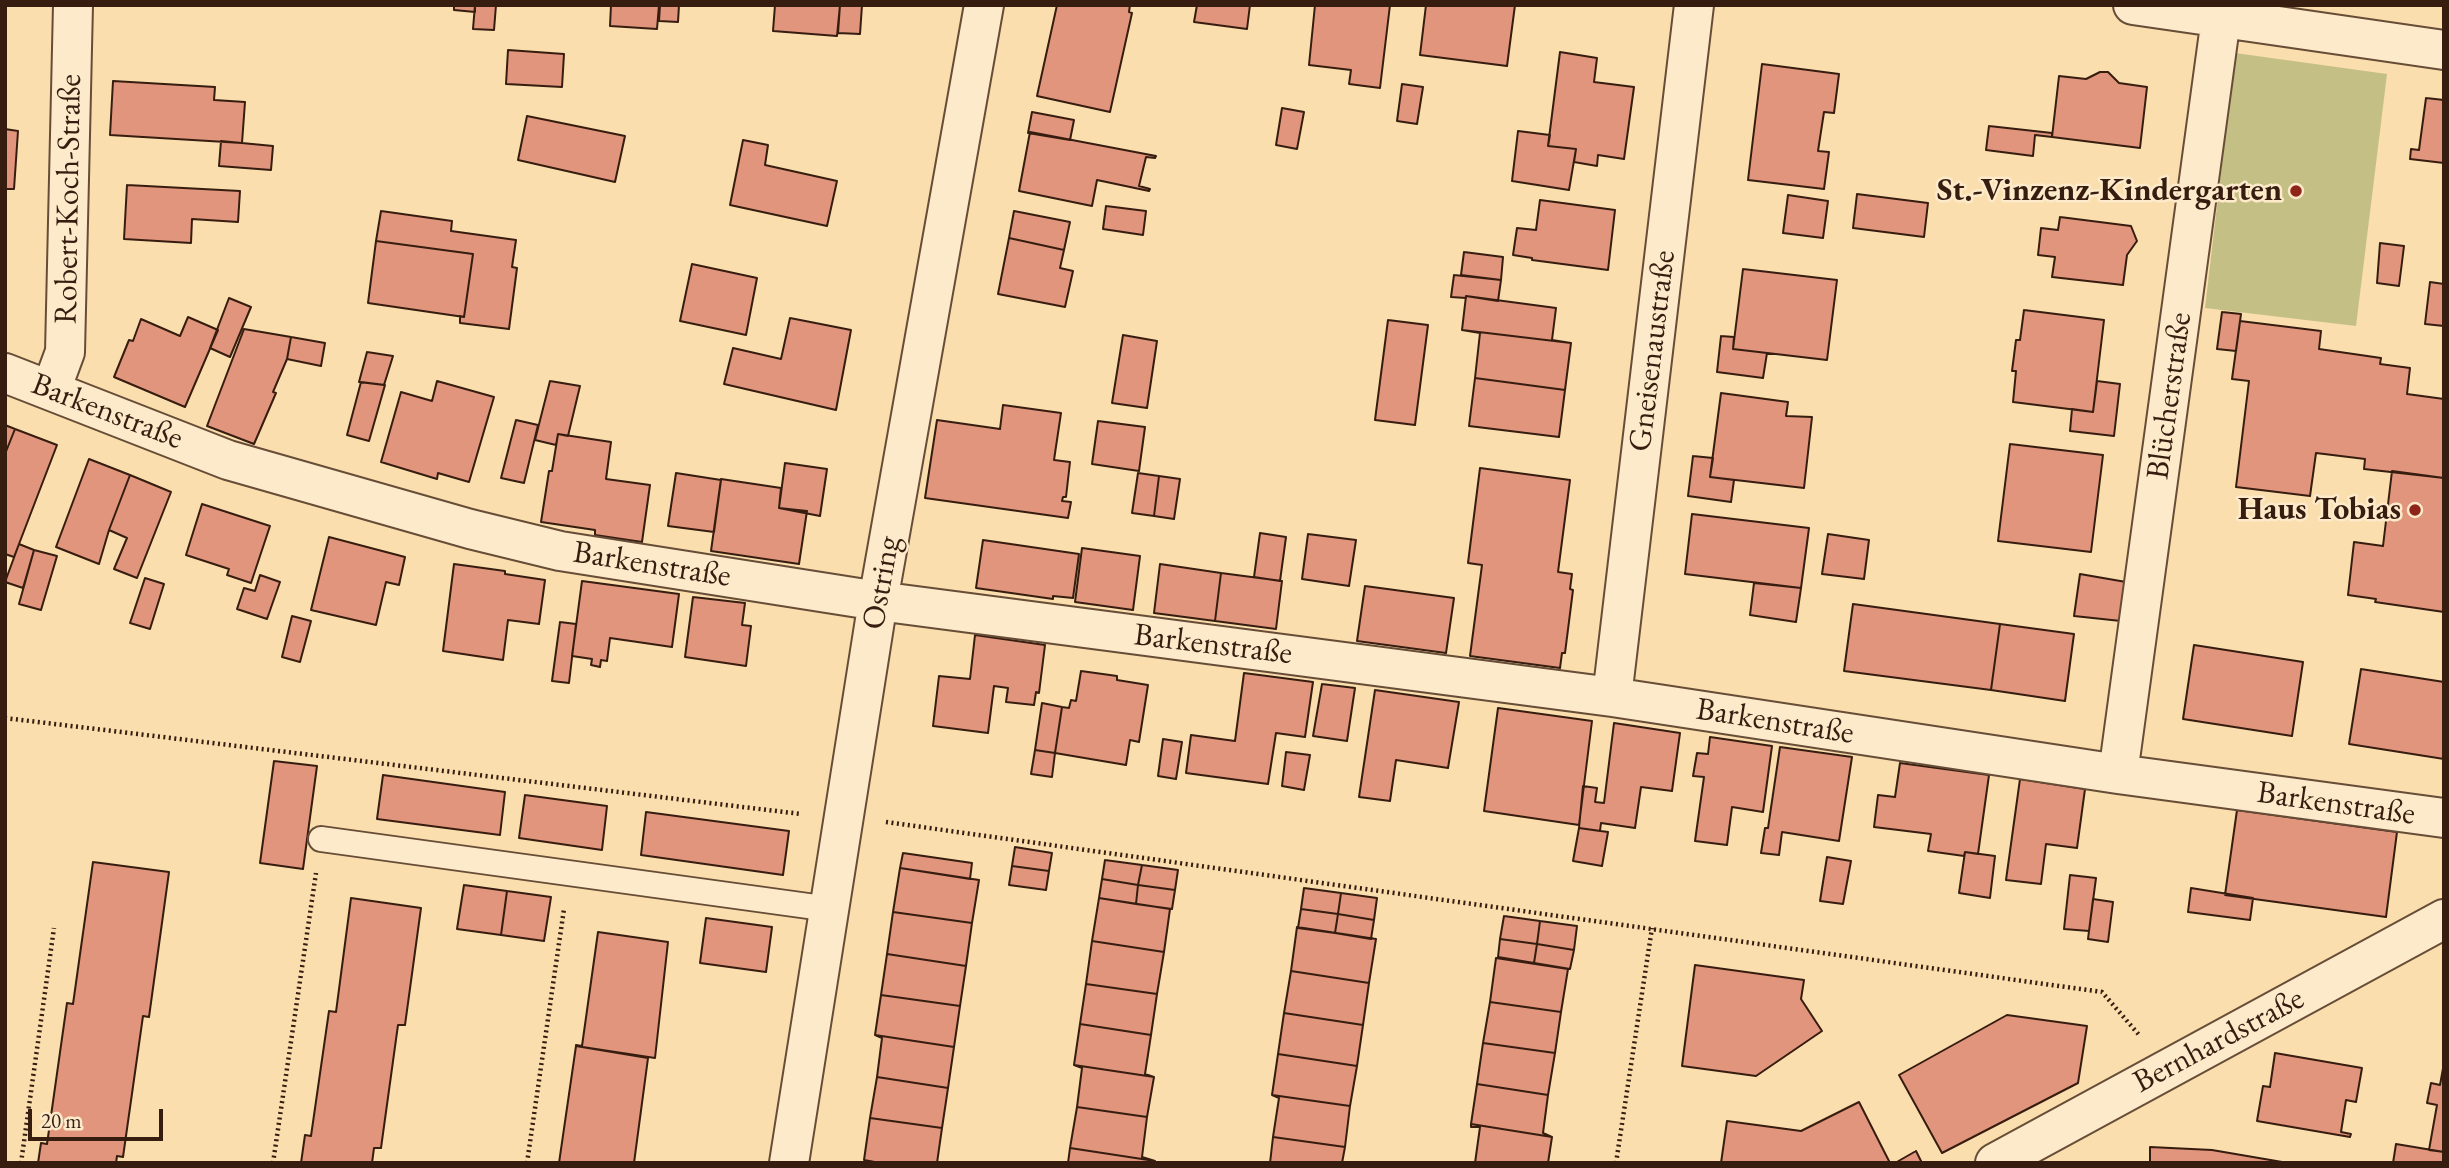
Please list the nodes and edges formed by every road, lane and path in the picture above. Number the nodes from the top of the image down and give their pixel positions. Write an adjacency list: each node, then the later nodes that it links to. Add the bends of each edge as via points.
1 (73, 5): 8 (street, Robert-Koch-Straße, via 65,352)
2 (984, 5): 9 (street, Ostring)
3 (1694, 5): 10 (street, Gneisenaustraße)
4 (2133, 5): 5 (street)
5 (2221, 18): 6 (street); 12 (street, Blücherstraße)
6 (2444, 50)
7 (5, 373): 8 (street, Barkenstraße)
8 (51, 390): 9 (street, Barkenstraße, via 228,460 470,529 560,551)
9 (878, 601): 10 (street, Barkenstraße); 13 (street, Ostring)
10 (1612, 697): 12 (street, Barkenstraße)
11 (5, 718): 13 (path)
12 (2118, 774): 14 (street, Barkenstraße)
13 (844, 817): 17 (street, Ostring); 20 (path)
14 (2444, 818)
15 (321, 839): 16 (lane); 23 (path)
16 (569, 873): 17 (lane); 24 (path)
17 (830, 909): 25 (street, Ostring)
18 (2444, 919): 21 (street, Bernhardstraße)
19 (54, 928): 22 (path)
20 (1652, 928): 21 (path, via 2102,992); 26 (path)
21 (2168, 1069): 27 (street, Bernhardstraße)
22 (21, 1163)
23 (273, 1163)
24 (527, 1163)
25 (789, 1163)
26 (1615, 1163)
27 (1995, 1163)

